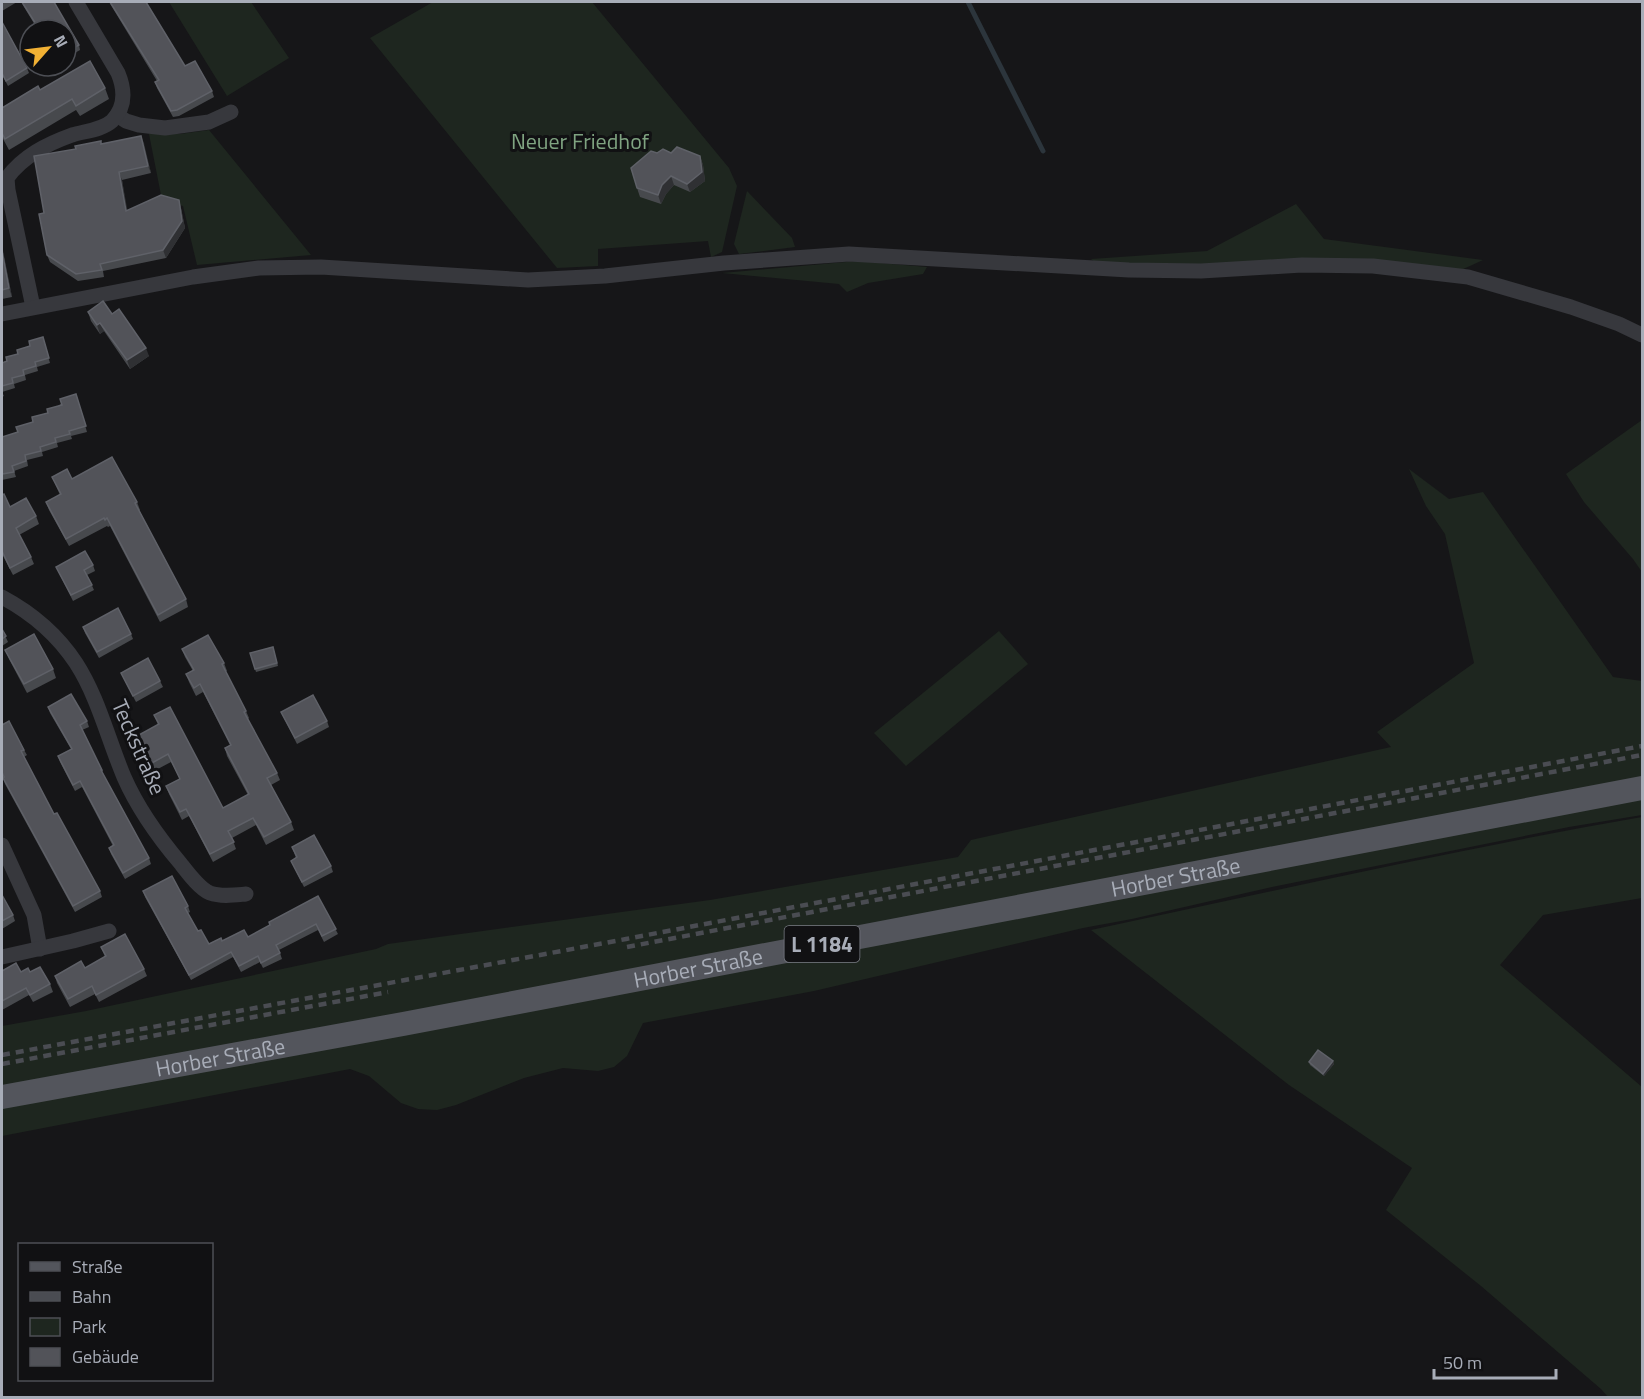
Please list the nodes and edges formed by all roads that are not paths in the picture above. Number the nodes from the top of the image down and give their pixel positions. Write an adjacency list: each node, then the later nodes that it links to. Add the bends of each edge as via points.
1 (76, 2): 3 (street, via 123,86)
2 (231, 112): 3 (street, via 209,123 165,128 139,125)
3 (117, 115): 4 (street, via 105,126 71,135 26,157)
4 (4, 177): 5 (street)
5 (33, 307): 6 (street); 7 (street, via 259,268 321,267 528,280 849,254 1129,270 1373,266 1468,277 1571,307)
6 (2, 314)
7 (1642, 335)
8 (2, 597): 11 (street, Teckstraße, via 45,627 75,661 135,799 177,859 209,893)
9 (1642, 788): 15 (main road, Horber Straße / L 1184)
10 (2, 845): 13 (street, via 28,898)
11 (246, 894)
12 (109, 932): 13 (street)
13 (40, 949): 14 (street)
14 (2, 957)
15 (2, 1097)

